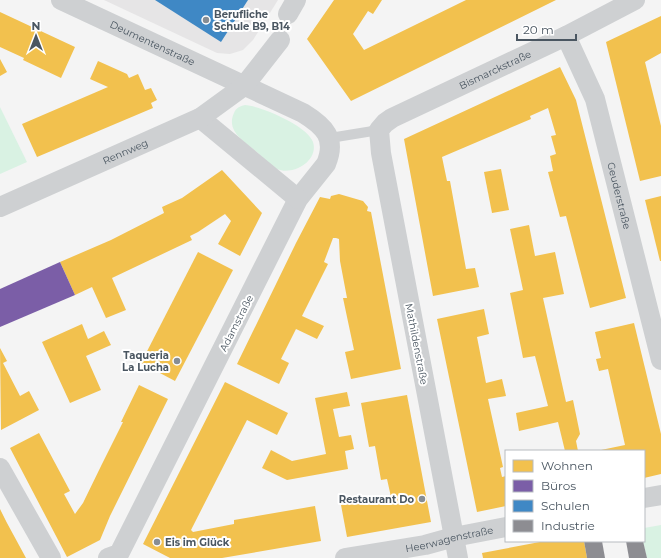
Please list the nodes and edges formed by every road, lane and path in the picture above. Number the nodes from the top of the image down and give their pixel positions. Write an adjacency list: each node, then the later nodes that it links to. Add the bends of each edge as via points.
1 (60, 0): 5 (street, Deumentenstraße)
2 (635, 0): 3 (street, Bismarckstraße)
3 (566, 36): 7 (street, Bismarckstraße, via 392,118); 11 (street, Geuderstraße, via 595,99)
4 (280, 40): 5 (street, Rennweg)
5 (244, 86): 6 (street, Rennweg); 8 (street, Deumentenstraße, via 303,113 325,129)
6 (200, 118): 9 (street); 10 (street, Rennweg)
7 (379, 130): 8 (lane); 16 (street, Mathildenstraße, via 382,161)
8 (330, 138): 9 (street, Adamstraße, via 326,164)
9 (298, 199): 17 (street, Adamstraße)
10 (0, 207)
11 (661, 360)
12 (0, 468): 18 (street)
13 (661, 495): 14 (street)
14 (645, 498)
15 (505, 526): 16 (street, Heerwagenstraße)
16 (454, 537): 19 (street, Heerwagenstraße, via 425,545); 20 (street, Mathildenstraße)
17 (114, 556)
18 (52, 558)
19 (345, 558)
20 (458, 558)

